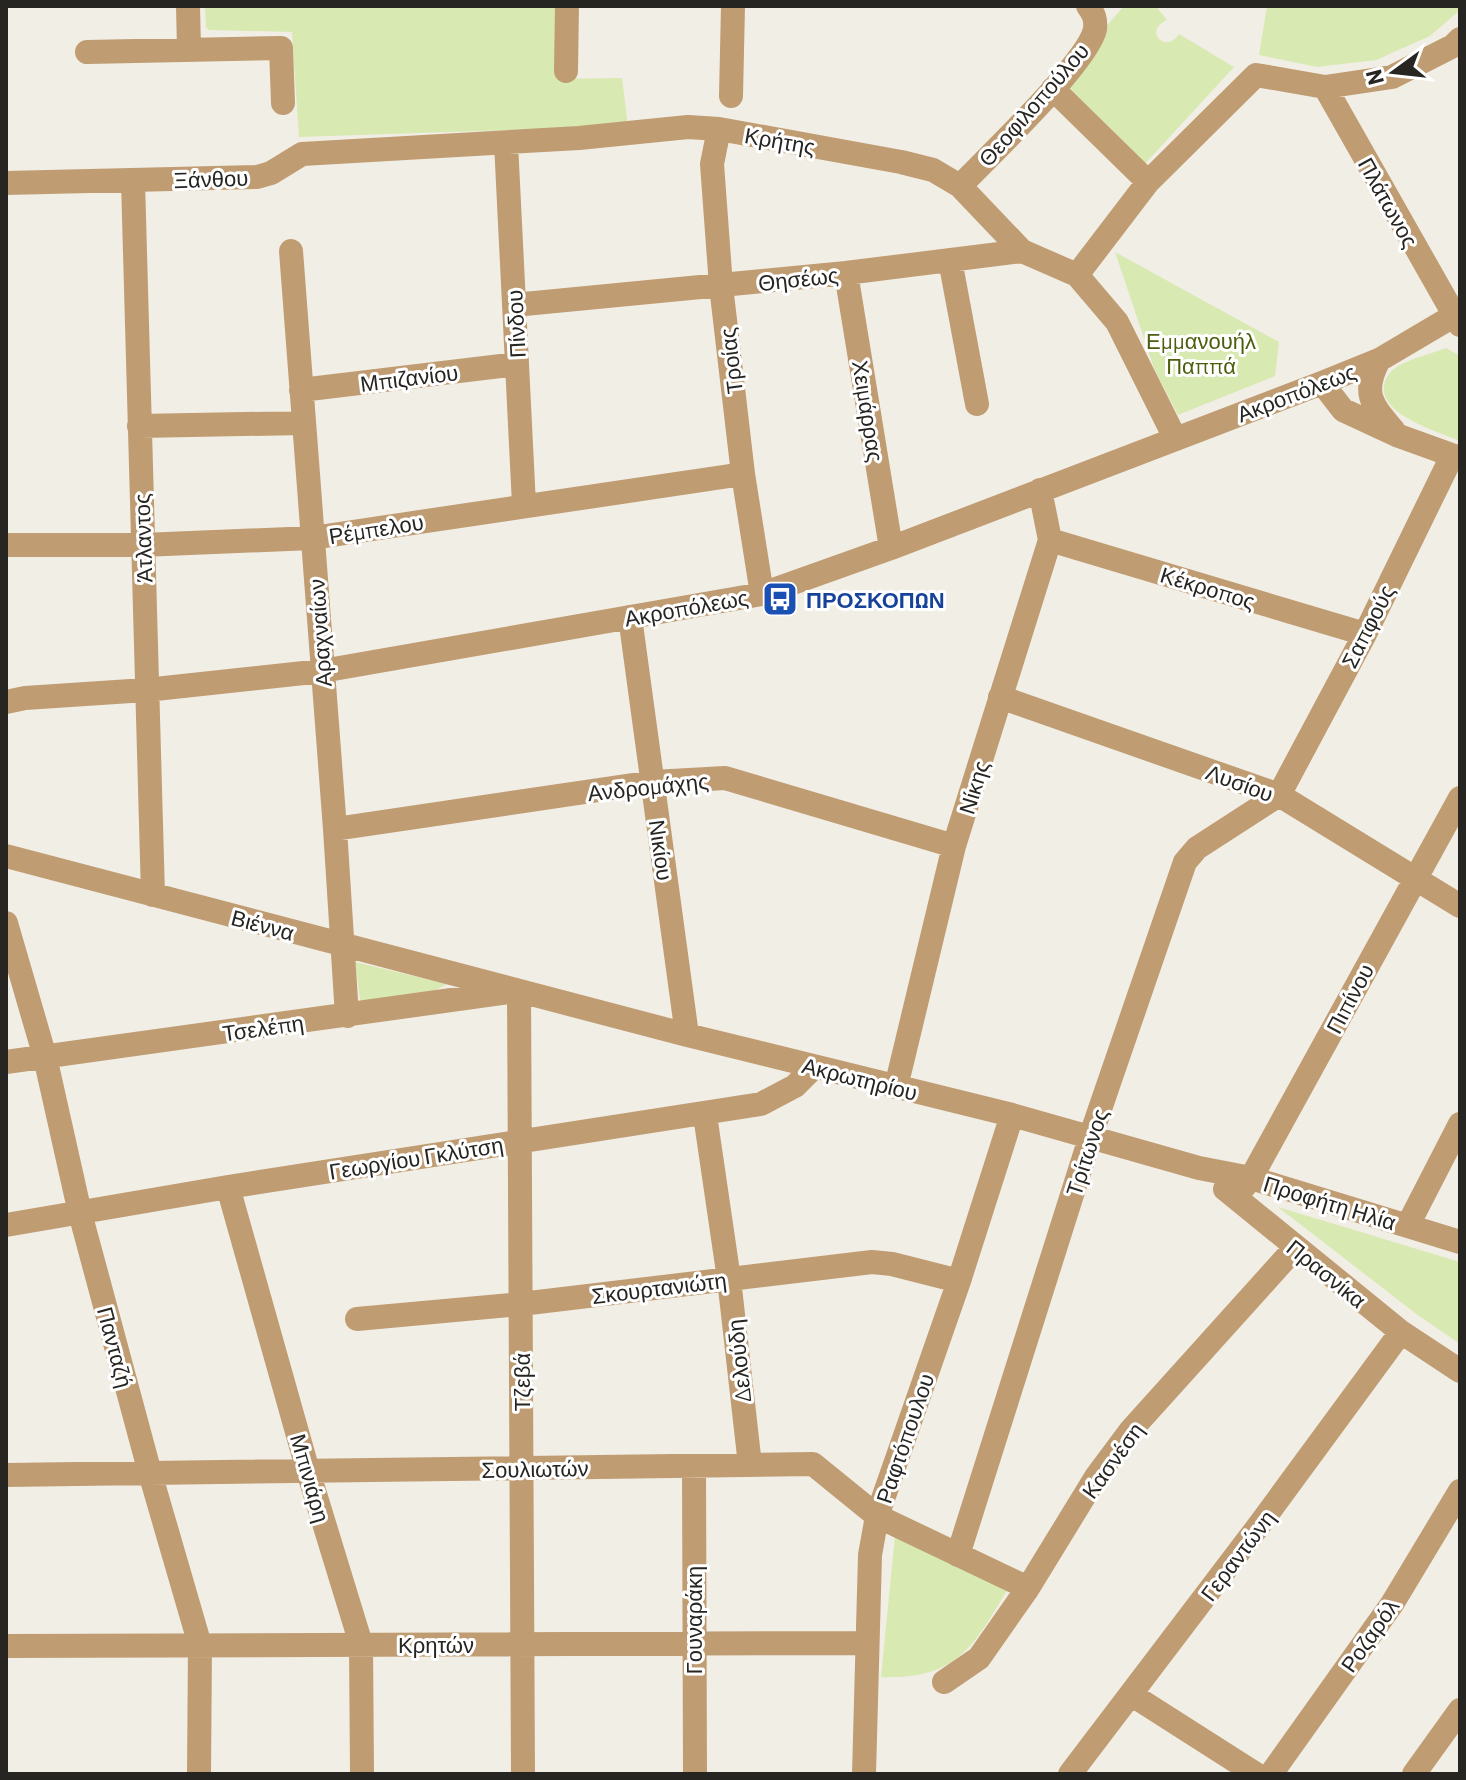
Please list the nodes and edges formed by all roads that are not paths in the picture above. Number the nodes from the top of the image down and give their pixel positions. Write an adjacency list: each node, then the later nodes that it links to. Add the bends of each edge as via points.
1 (188, 6): 6 (street)
2 (567, 6): 8 (street)
3 (733, 6): 11 (street)
4 (1092, 11): 10 (street, Θεοφιλοπούλου, via 1089,45)
5 (1460, 39): 9 (street, via 1392,77)
6 (189, 50): 7 (street); 12 (street, via 281,48)
7 (87, 52)
8 (566, 71)
9 (1325, 87): 16 (street, via 1256,75); 26 (street, Πλάτωνος)
10 (1053, 89): 16 (street); 18 (street, Θεοφιλοπούλου)
11 (731, 96)
12 (283, 103)
13 (719, 129): 14 (street, Κρήτης, via 688,127); 18 (street, Κρήτης, via 901,162 933,170); 24 (street, Τροίας, via 712,164)
14 (506, 143): 15 (street, Ξάνθου, via 302,154 257,177); 25 (street, Πίνδου)
15 (133, 181): 17 (street, Ξάνθου); 33 (street, Άτλαντος)
16 (1148, 182): 23 (street)
17 (6, 183)
18 (960, 186): 20 (street, Κρήτης)
19 (291, 251): 30 (street, Αραχναίων)
20 (1022, 251): 21 (street, Θησέως); 23 (street)
21 (950, 260): 22 (street, Θησέως); 31 (street)
22 (846, 273): 24 (street, Θησέως); 44 (street, Χειμάρρας)
23 (1077, 275): 35 (street, via 1117,322)
24 (721, 286): 25 (street, Θησέως); 37 (street, Τροίας)
25 (514, 305): 28 (street, Πίνδου)
26 (1458, 318): 27 (street, Ακροπόλεως)
27 (1379, 360): 29 (street, Ακροπόλεως); 34 (street, via 1369,378 1374,408)
28 (517, 364): 30 (street, Μπιζανίου); 39 (street, Πίνδου)
29 (1322, 383): 34 (street, via 1343,410); 35 (street, Ακροπόλεως)
30 (301, 390): 32 (street, Αραχναίων)
31 (977, 404)
32 (304, 423): 33 (street); 40 (street, Αραχναίων)
33 (139, 426): 43 (street, Άτλαντος)
34 (1399, 436): 36 (street)
35 (1175, 438): 38 (street, Ακροπόλεως)
36 (1456, 457): 47 (street, Σαπφούς)
37 (743, 474): 39 (street, Ρέμπελου); 45 (street, Τροίας)
38 (1040, 490): 41 (street, Νίκης); 44 (street, Ακροπόλεως)
39 (524, 505): 40 (street, Ρέμπελου)
40 (312, 538): 43 (street, Ρέμπελου); 48 (street, Αραχναίων)
41 (1050, 540): 47 (street, Κέκροπος); 50 (street, Νίκης)
42 (6, 545): 43 (street, Ρέμπελου)
43 (142, 545): 49 (street, Άτλαντος)
44 (891, 548): 45 (street, Ακροπόλεως)
45 (762, 594): 46 (street, Ακροπόλεως)
46 (630, 617): 48 (street, Ακροπόλεως); 52 (street, Νικίου)
47 (1365, 634): 53 (street, Σαπφούς)
48 (322, 671): 49 (street, Ακροπόλεως); 55 (street, Αραχναίων)
49 (146, 690): 51 (street, Ακροπόλεως); 59 (street, Άτλαντος)
50 (1000, 697): 53 (street, Λυσίου); 56 (street, Νίκης)
51 (6, 702)
52 (653, 782): 55 (street, Ανδρομάχης); 56 (street, Ανδρομάχης, via 725,778); 65 (street, Νικίου)
53 (1279, 795): 58 (street, Λυσίου); 73 (street, Τρίτωνος, via 1197,848 1185,862)
54 (1460, 798): 58 (street, Πιπίνου)
55 (335, 829): 62 (street, Αραχναίων)
56 (954, 846): 69 (street, Νίκης)
57 (6, 856): 59 (street, Βιέννα)
58 (1413, 879): 60 (street, Λυσίου); 77 (street, Πιπίνου)
59 (153, 895): 62 (street, Βιέννα)
60 (1460, 906)
61 (6, 923): 66 (street, Πανταζή)
62 (343, 945): 63 (street, Βιέννα); 64 (street, Αραχναίων)
63 (519, 991): 64 (street, Τσελέπη); 65 (street, Ακρωτηρίου); 74 (street, Τζεβά)
64 (347, 1016): 66 (street, Τσελέπη)
65 (687, 1035): 68 (street, Ακρωτηρίου)
66 (45, 1057): 67 (street, Τσελέπη); 78 (street, Πανταζή)
67 (6, 1062)
68 (814, 1067): 69 (street, Ακρωτηρίου); 70 (street, Γεωργίου Γκλύτση, via 780,1096)
69 (896, 1087): 71 (street, Ακρωτηρίου)
70 (705, 1115): 74 (street, Γεωργίου Γκλύτση); 83 (street, Δελούδη)
71 (1012, 1115): 73 (street, Ακρωτηρίου); 84 (street, Ραφτόπουλου)
72 (1460, 1124): 80 (street)
73 (1090, 1138): 75 (street, Ακρωτηρίου); 97 (street, Τρίτωνος)
74 (520, 1141): 76 (street, Γεωργίου Γκλύτση); 85 (street, Τζεβά)
75 (1199, 1168): 77 (street, Πρασνίκα)
76 (228, 1187): 78 (street, Γεωργίου Γκλύτση); 92 (street, Μπινιάρη)
77 (1243, 1187): 80 (street, Προφήτη Ηλία); 82 (street, Πρασνίκα)
78 (80, 1213): 79 (street, Γεωργίου Γκλύτση); 93 (street, Πανταζή)
79 (6, 1225)
80 (1408, 1225): 81 (street, Προφήτη Ηλία)
81 (1460, 1242)
82 (1295, 1248): 87 (street, Πρασνίκα); 98 (street, Κασνέση, via 1131,1430)
83 (729, 1279): 84 (street, Σκουρτανιώτη, via 872,1262); 85 (street, Σκουρτανιώτη); 89 (street, Δελούδη)
84 (959, 1281): 96 (street, Ραφτόπουλου)
85 (521, 1304): 86 (street, Σκουρτανιώτη); 91 (street, Τζεβά)
86 (357, 1319)
87 (1401, 1332): 88 (street, Πρασνίκα); 106 (street, Γεραντώνη)
88 (1460, 1371)
89 (750, 1465): 90 (street, Σουλιωτών); 96 (street, Σουλιωτών, via 813,1464)
90 (694, 1466): 91 (street, Σουλιωτών); 102 (street, Γουναράκη)
91 (522, 1468): 92 (street, Σουλιωτών); 101 (street, Τζεβά)
92 (308, 1471): 93 (street, Σουλιωτών); 100 (street, Μπινιάρη)
93 (150, 1473): 94 (street, Σουλιωτών); 103 (street, Πανταζή)
94 (6, 1475)
95 (1460, 1491): 115 (street, Ροζαρόλ, via 1392,1604)
96 (877, 1516): 97 (street, Σουλιωτών); 99 (street, Ραφτόπουλου)
97 (958, 1555): 98 (street, Σουλιωτών)
98 (1028, 1588): 105 (street, Κασνέση, via 979,1658)
99 (866, 1643): 102 (street, Κρητών); 112 (street, Ραφτόπουλου)
100 (361, 1644): 101 (street, Κρητών); 103 (street, Κρητών); 109 (street, Μπινιάρη)
101 (522, 1644): 102 (street, Κρητών); 110 (street, Τζεβά)
102 (693, 1644): 111 (street, Γουναράκη)
103 (200, 1645): 104 (street, Κρητών); 108 (street, Πανταζή)
104 (6, 1646)
105 (944, 1682)
106 (1132, 1695): 113 (street, Γεραντώνη); 114 (street)
107 (1460, 1710): 116 (street)
108 (199, 1774)
109 (362, 1774)
110 (523, 1774)
111 (695, 1774)
112 (864, 1774)
113 (1070, 1774)
114 (1256, 1774)
115 (1271, 1774)
116 (1414, 1774)

